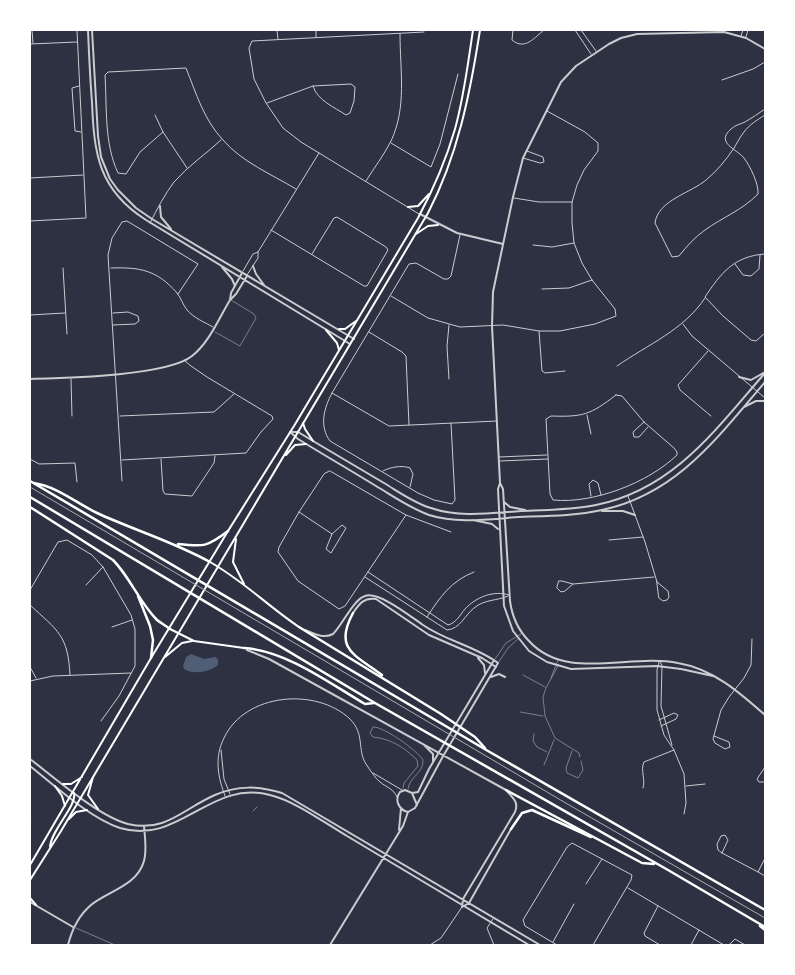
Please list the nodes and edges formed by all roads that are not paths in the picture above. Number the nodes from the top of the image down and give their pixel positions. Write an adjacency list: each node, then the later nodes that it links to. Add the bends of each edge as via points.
1 (32, 30): 24 (street)
2 (77, 30): 23 (street)
3 (88, 30): 62 (street, via 94,137 99,164 119,198)
4 (92, 30): 60 (street, via 101,157 118,190)
5 (277, 30): 22 (street)
6 (316, 30): 20 (street)
7 (357, 30): 18 (street)
8 (473, 30): 53 (main road, via 455,128)
9 (480, 30): 59 (main road, via 460,132)
10 (513, 30): 11 (street, via 512,40 518,44 532,42)
11 (544, 30)
12 (575, 30): 27 (street)
13 (581, 30): 26 (street)
14 (743, 30): 19 (street)
15 (748, 30): 21 (street)
16 (424, 32): 17 (street)
17 (400, 33): 18 (street); 43 (street, via 402,102)
18 (358, 35): 20 (street)
19 (741, 36): 21 (street); 26 (street, via 714,31 637,34 614,41)
20 (316, 37): 22 (street)
21 (746, 38): 25 (street)
22 (278, 40): 33 (street, via 252,41 249,48 253,73)
23 (77, 42): 24 (street); 31 (street)
24 (31, 44)
25 (765, 49)
26 (596, 52): 27 (street)
27 (592, 55): 35 (street, via 567,75)
28 (765, 62): 30 (street)
29 (458, 74): 43 (street, via 431,166)
30 (722, 80)
31 (79, 86): 40 (street); 40 (street, via 72,88 75,131)
32 (313, 86): 32 (street, via 351,84 355,87 350,113 346,115 325,102); 33 (street)
33 (266, 103): 46 (street, via 283,128)
34 (765, 109): 38 (street)
35 (547, 110): 45 (street); 55 (street, via 585,132 599,146 580,178)
36 (155, 115): 41 (street)
37 (765, 115): 39 (street)
38 (753, 117): 39 (street); 44 (street, via 728,132 727,142)
39 (755, 122): 44 (street, via 742,134)
40 (82, 132): 49 (street)
41 (162, 132): 42 (street, via 140,152 126,174 118,173 109,146 105,74 186,68 200,104); 48 (street)
42 (222, 140): 48 (street); 52 (street, via 247,160)
43 (390, 143): 51 (street)
44 (733, 150): 44 (street, via 746,162 758,194 738,211 704,230 679,256 672,257 655,223 656,217 669,203 711,177)
45 (526, 151): 47 (street); 47 (street, via 543,156 544,162 541,164)
46 (319, 153): 51 (street); 52 (street)
47 (523, 158): 54 (street)
48 (187, 169): 56 (street)
49 (84, 175): 50 (street); 61 (street, via 86,218)
50 (30, 178)
51 (366, 182): 57 (street)
52 (296, 188): 65 (street)
53 (432, 190): 57 (main road, via 421,204); 58 (main road)
54 (513, 198): 55 (street); 68 (street)
55 (572, 202): 69 (street)
56 (160, 206): 60 (street); 64 (street, via 161,217)
57 (408, 207): 58 (street)
58 (420, 214): 59 (street); 97 (main road)
59 (426, 218): 63 (street); 67 (main road)
60 (152, 219): 62 (street); 64 (street)
61 (30, 221)
62 (150, 223): 76 (street)
63 (438, 225): 66 (street); 67 (main road, via 428,226)
64 (171, 229): 80 (street)
65 (271, 230): 71 (street); 72 (street)
66 (460, 234): 68 (street); 89 (street, via 450,278 444,279 412,262)
67 (414, 236): 110 (main road)
68 (503, 244): 101 (street, via 493,292)
69 (574, 244): 70 (street); 84 (street)
70 (533, 245)
71 (258, 252): 77 (street); 80 (street, via 253,254)
72 (312, 254): 72 (street, via 367,286 388,250 337,217)
73 (760, 254): 74 (street); 75 (street); 75 (street, via 759,269 751,276 744,275)
74 (765, 254)
75 (735, 264): 90 (street, via 725,270)
76 (221, 265): 82 (street); 86 (street)
77 (253, 266): 81 (street); 85 (street)
78 (63, 268): 93 (street)
79 (110, 268): 88 (street, via 148,271 164,280); 88 (street, via 108,255 112,238 127,221 198,264); 94 (street)
80 (243, 272): 81 (street); 82 (street)
81 (247, 275): 83 (street); 85 (street)
82 (240, 277): 83 (street); 86 (street)
83 (245, 280): 91 (street); 95 (street)
84 (592, 280): 87 (street, via 569,288); 105 (street, via 615,309 614,317 578,329)
85 (264, 285): 92 (street)
86 (234, 286): 91 (street)
87 (542, 288)
88 (178, 294): 102 (street, via 188,310)
89 (390, 296): 100 (street, via 423,316); 106 (street)
90 (705, 297): 98 (street); 107 (street, via 751,340 756,341)
91 (230, 300): 102 (street); 102 (lane, via 256,318 240,346)
92 (302, 307): 95 (street); 103 (street)
93 (66, 312): 96 (street); 108 (street)
94 (112, 313): 99 (street); 99 (street, via 132,313 138,316 139,321)
95 (298, 313): 104 (street)
96 (30, 315)
97 (358, 320): 103 (main road); 109 (main road)
98 (682, 323): 114 (street); 116 (street)
99 (113, 325): 118 (street)
100 (449, 325): 101 (street); 123 (street)
101 (492, 326): 105 (street, via 517,326); 135 (street)
102 (212, 328): 115 (street, via 197,352)
103 (339, 329): 109 (street)
104 (326, 330): 111 (street); 113 (main road, via 338,343)
105 (539, 331): 117 (street, via 542,371)
106 (369, 332): 127 (street); 139 (street, via 406,356)
107 (765, 333)
108 (67, 334)
109 (348, 336): 110 (street); 111 (main road)
110 (354, 339): 112 (main road)
111 (345, 341): 112 (street); 113 (main road)
112 (350, 344): 137 (main road)
113 (339, 350): 141 (main road)
114 (708, 350): 121 (street); 134 (street, via 678,385)
115 (186, 361): 118 (street, via 162,368); 128 (street)
116 (616, 366)
117 (565, 372)
118 (116, 373): 120 (street); 133 (street)
119 (765, 373): 121 (street, via 752,380); 125 (street)
120 (71, 377): 122 (street); 132 (street)
121 (739, 377): 125 (street)
122 (30, 379)
123 (449, 379)
124 (765, 382): 126 (street)
125 (752, 388): 126 (street); 163 (street, via 685,461 658,481)
126 (757, 392): 129 (street); 130 (street)
127 (332, 393): 139 (street, via 385,425); 156 (street, via 323,415 328,440)
128 (234, 394): 133 (street, via 214,412); 148 (street, via 273,419 246,453)
129 (765, 400): 130 (street)
130 (742, 409): 167 (street, via 685,470)
131 (587, 414): 136 (street, via 619,394); 143 (street); 147 (street, via 547,418)
132 (72, 416)
133 (118, 416): 154 (street)
134 (711, 416)
135 (498, 422): 138 (street); 149 (street)
136 (644, 422): 140 (street); 140 (street, via 634,431 634,437 639,437)
137 (303, 423): 142 (main road); 145 (main road)
138 (451, 423): 139 (street); 161 (street, via 455,502 450,504 428,498)
139 (410, 426)
140 (648, 426): 162 (street, via 674,448 677,455 642,479)
141 (290, 432): 142 (street); 144 (street); 180 (main road)
142 (298, 432): 144 (main road); 145 (street)
143 (591, 434)
144 (294, 437): 146 (street); 150 (main road)
145 (313, 441): 172 (street, via 431,508 458,513)
146 (306, 444): 150 (main road, via 295,446); 178 (street, via 414,509 442,518)
147 (548, 455): 149 (street); 153 (street)
148 (216, 456): 152 (street); 152 (street, via 192,496 165,494)
149 (499, 456): 155 (street)
150 (283, 458): 183 (main road)
151 (30, 459): 159 (street, via 39,464 75,463)
152 (161, 459): 154 (street)
153 (548, 459): 155 (street); 165 (street, via 551,498)
154 (122, 460): 157 (street)
155 (499, 461): 160 (street)
156 (382, 472): 161 (street); 161 (street, via 391,468 410,468 413,474)
157 (122, 481)
158 (32, 482): 186 (highway, via 48,486 121,524); 263 (highway)
159 (77, 482)
160 (500, 483): 166 (street); 172 (street)
161 (409, 488)
162 (601, 494): 165 (street); 165 (street, via 598,483 593,480 589,484)
163 (628, 496): 167 (street); 169 (street, via 586,506)
164 (30, 497): 245 (highway)
165 (591, 497)
166 (504, 501): 169 (street, via 510,507); 173 (street)
167 (630, 502): 170 (street); 175 (street)
168 (30, 507): 200 (highway, via 113,560)
169 (527, 511): 173 (street)
170 (600, 511): 175 (street, via 623,511); 177 (street)
171 (299, 512): 174 (street, via 324,474 330,471); 182 (street); 192 (street, via 278,550 298,581 338,609 345,606)
172 (499, 512): 173 (street); 176 (street)
173 (504, 512): 177 (street)
174 (406, 515): 181 (street); 190 (street)
175 (635, 515): 184 (street)
176 (499, 518): 177 (street); 178 (street); 179 (street)
177 (505, 518): 201 (street)
178 (468, 520): 179 (street, via 492,524)
179 (499, 530): 199 (street)
180 (228, 531): 186 (highway, via 208,545); 187 (main road)
181 (451, 532)
182 (332, 534): 182 (street, via 326,550 331,553 346,528 342,525)
183 (237, 535): 188 (main road); 197 (main road, via 233,562)
184 (643, 536): 185 (street); 193 (street)
185 (609, 540)
186 (174, 544): 187 (highway)
187 (210, 562): 188 (main road); 210 (main road)
188 (218, 566): 197 (main road); 212 (main road)
189 (103, 567): 196 (street); 198 (street, via 92,555 64,540 58,542); 207 (street)
190 (368, 572): 192 (street); 205 (street)
191 (474, 572): 205 (street, via 449,586)
192 (365, 576): 206 (street)
193 (655, 576): 194 (street); 195 (street)
194 (657, 582): 194 (street, via 659,598 667,600 669,592)
195 (573, 584): 195 (street, via 560,581 557,588 564,592)
196 (86, 585)
197 (245, 586): 209 (main road)
198 (30, 590)
199 (503, 593): 201 (street); 202 (street); 205 (street, via 475,601 450,625)
200 (137, 594): 210 (highway, via 158,621); 219 (highway, via 150,626)
201 (509, 595): 202 (street); 211 (street, via 513,615)
202 (503, 598): 206 (street, via 478,605 452,630); 213 (street, via 506,616)
203 (30, 605): 236 (street, via 59,632 68,653)
204 (353, 613): 218 (street, via 364,600 376,600 427,634); 241 (highway, via 345,629 350,650)
205 (429, 613): 206 (street)
206 (426, 618)
207 (133, 620): 208 (street); 233 (street, via 136,649)
208 (112, 627)
209 (299, 627): 221 (street, via 319,636 333,634 358,600 374,595 430,630); 241 (highway)
210 (170, 629): 212 (main road); 219 (main road)
211 (522, 633): 213 (lane); 214 (lane); 222 (street, via 534,647)
212 (178, 634): 216 (main road); 220 (main road)
213 (516, 635): 214 (street); 221 (lane)
214 (518, 638): 226 (lane); 227 (street, via 535,655)
215 (752, 639): 244 (street, via 750,665)
216 (194, 641): 217 (main road); 220 (main road, via 182,643)
217 (244, 648): 245 (highway, via 288,660 366,704); 257 (street)
218 (476, 656): 225 (street); 235 (street, via 484,665)
219 (152, 658): 275 (main road)
220 (161, 660): 274 (main road)
221 (494, 660): 225 (street); 226 (street)
222 (559, 660): 224 (street, via 577,664); 227 (lane)
223 (660, 660): 224 (street); 228 (street); 229 (street); 237 (street, via 695,667)
224 (597, 663): 232 (street)
225 (492, 664): 231 (street); 235 (street)
226 (498, 664): 231 (street)
227 (557, 666): 232 (street, via 575,670); 243 (lane)
228 (657, 666): 229 (street); 232 (street); 250 (street)
229 (662, 666): 237 (street); 249 (street)
230 (30, 667): 240 (street)
231 (496, 667): 239 (street)
232 (597, 669)
233 (132, 673): 236 (street); 251 (street)
234 (523, 674): 243 (lane)
235 (484, 675): 262 (street)
236 (70, 676): 240 (street)
237 (713, 676): 244 (street)
238 (505, 677): 239 (street, via 499,674)
239 (490, 678): 265 (street)
240 (36, 679): 242 (street)
241 (386, 680): 263 (highway, via 475,737)
242 (30, 682)
243 (546, 688): 248 (lane, via 543,697)
244 (736, 689): 247 (street); 255 (street, via 721,710)
245 (375, 703): 319 (highway)
246 (520, 712): 248 (lane)
247 (765, 715)
248 (545, 716): 256 (lane)
249 (663, 718): 250 (street); 252 (street); 252 (street, via 675,713 678,715)
250 (659, 720): 253 (street)
251 (101, 721)
252 (665, 724): 253 (street); 258 (street)
253 (661, 726): 258 (street, via 666,741)
254 (534, 734): 264 (lane, via 533,741 537,747)
255 (714, 736): 255 (street, via 714,743 725,749 730,747 728,742)
256 (555, 738): 260 (lane); 264 (lane)
257 (418, 740): 262 (street); 269 (street, via 433,754)
258 (672, 746): 261 (street)
259 (221, 750): 273 (street, via 235,722 252,710 268,702 304,699 333,708 350,719 358,730 365,762); 282 (street, via 224,779); 287 (street, via 218,770)
260 (572, 750): 266 (lane, via 580,753); 268 (lane, via 567,773 578,778 583,770)
261 (674, 750): 280 (street, via 684,774); 281 (street, via 644,762)
262 (440, 751): 265 (street); 269 (street)
263 (488, 751): 333 (highway)
264 (548, 752): 270 (lane)
265 (444, 754): 283 (street); 298 (street)
266 (580, 757)
267 (30, 759): 277 (street)
268 (581, 761)
269 (433, 764): 289 (street, via 418,792)
270 (544, 765)
271 (30, 766): 279 (street)
272 (765, 767): 276 (street, via 757,779)
273 (372, 773): 284 (street); 292 (street, via 379,782 396,792)
274 (94, 774): 294 (main road); 302 (main road, via 88,795)
275 (84, 775): 277 (main road, via 71,784); 286 (main road)
276 (765, 782)
277 (62, 784): 286 (street)
278 (705, 784): 280 (street)
279 (55, 786): 293 (street); 299 (main road)
280 (685, 786): 306 (street)
281 (643, 788)
282 (229, 790): 287 (street); 288 (street, via 257,787); 290 (street)
283 (506, 790): 312 (highway); 327 (street, via 517,802 517,807)
284 (402, 791): 285 (street); 285 (lane, via 404,783 418,766 417,760 386,738 373,737 370,733 373,727 420,754 422,768 408,784); 292 (street)
285 (408, 791): 289 (street)
286 (73, 792): 293 (main road); 294 (street); 296 (main road)
287 (223, 792): 291 (street); 308 (street, via 169,821)
288 (282, 793): 295 (street); 314 (street)
289 (412, 793): 298 (street)
290 (230, 795): 291 (street); 295 (street, via 258,792)
291 (225, 796): 311 (street, via 171,825)
292 (397, 797): 301 (street)
293 (70, 798): 296 (street); 299 (main road)
294 (80, 798): 297 (main road); 302 (street)
295 (279, 798): 316 (street)
296 (74, 801): 297 (street); 313 (main road, via 50,841)
297 (77, 803): 303 (street); 307 (main road)
298 (417, 805): 305 (street)
299 (65, 806): 320 (main road)
300 (256, 808): 304 (lane)
301 (401, 808): 305 (street); 310 (street)
302 (98, 809): 308 (street, via 119,821)
303 (87, 810): 307 (main road, via 76,812); 311 (street, via 120,828)
304 (253, 811)
305 (408, 812): 310 (street)
306 (684, 814)
307 (67, 821): 313 (main road)
308 (144, 826): 311 (street)
309 (511, 829): 312 (highway, via 522,813 532,810); 327 (street)
310 (399, 830): 314 (street)
311 (144, 831): 336 (street, via 144,860 140,870 124,886 93,904)
312 (596, 838): 319 (highway, via 642,863)
313 (50, 849): 323 (main road)
314 (385, 852): 316 (street); 327 (street)
315 (722, 853): 315 (street, via 728,840 725,835 717,844); 321 (street)
316 (382, 857): 332 (street); 342 (street)
317 (603, 858): 324 (street); 325 (street, via 632,875); 339 (street, via 571,843 544,885 522,923)
318 (765, 858): 321 (street)
319 (657, 864): 337 (highway)
320 (30, 865)
321 (758, 872): 322 (street)
322 (765, 876)
323 (30, 880)
324 (586, 884)
325 (627, 888): 331 (street); 348 (street)
326 (30, 898): 330 (main road)
327 (466, 901): 332 (street); 332 (street); 334 (street)
328 (30, 903): 330 (main road)
329 (574, 904): 339 (street)
330 (36, 905): 336 (street)
331 (658, 905): 338 (street); 349 (street, via 644,933)
332 (462, 906): 335 (street); 343 (street, via 441,938)
333 (765, 910)
334 (494, 917): 335 (street); 346 (street)
335 (490, 923): 344 (street, via 488,930); 345 (street)
336 (74, 927): 340 (street); 341 (lane)
337 (765, 929)
338 (700, 930): 350 (street); 351 (street)
339 (552, 942): 347 (street)
340 (68, 945)
341 (115, 945)
342 (330, 945)
343 (430, 945)
344 (494, 945)
345 (528, 945)
346 (540, 945)
347 (557, 945)
348 (593, 945)
349 (660, 945)
350 (691, 945)
351 (724, 945)
352 (729, 945): 353 (street, via 735,939)
353 (745, 945)

